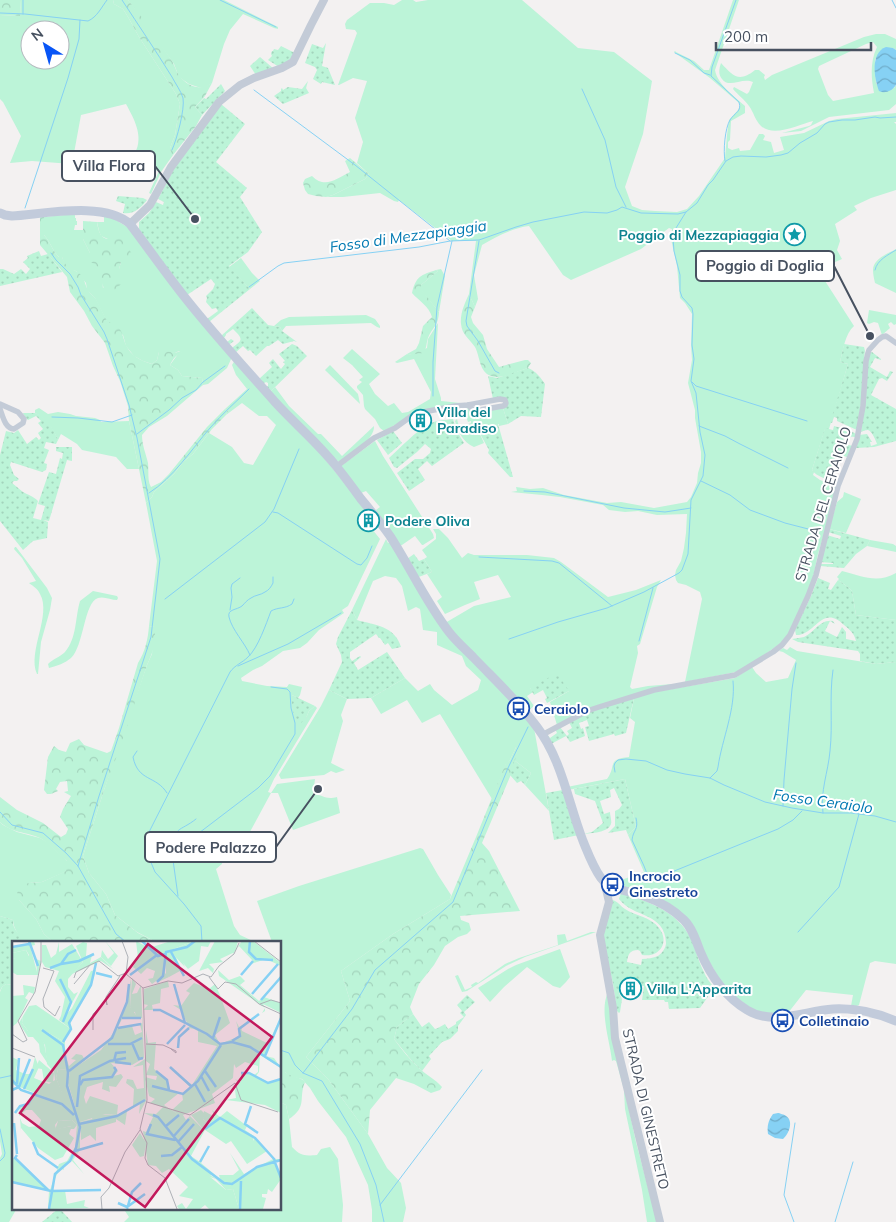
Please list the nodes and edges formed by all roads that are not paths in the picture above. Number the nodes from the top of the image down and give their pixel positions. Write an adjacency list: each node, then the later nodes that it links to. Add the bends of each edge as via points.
1 (324, 0): 3 (street, via 293,62 240,85 219,102 171,167 150,205)
2 (0, 213): 3 (main road, via 12,216 94,211 116,215)
3 (130, 224): 8 (main road, via 234,357)
4 (896, 343): 9 (street, STRADA DEL CERAIOLO, via 882,337 868,353 856,441 838,486 816,575 786,641 735,675 654,690 598,707)
5 (0, 404): 7 (street, via 18,412 24,419 23,423 10,429)
6 (468, 405): 6 (street, via 500,399 506,402 503,406 474,411); 8 (street, via 413,416 374,438)
7 (0, 409)
8 (336, 466): 9 (main road, via 390,536 449,632 520,706)
9 (542, 734): 10 (main road, via 558,766 587,852)
10 (607, 884): 11 (main road, via 654,900 680,917 692,930 708,969 719,986 752,1013 773,1018 849,1009); 12 (street, STRADA DI GINESTRETO, via 609,900 600,935 613,1008 614,1038)
11 (896, 1021)
12 (660, 1222)

